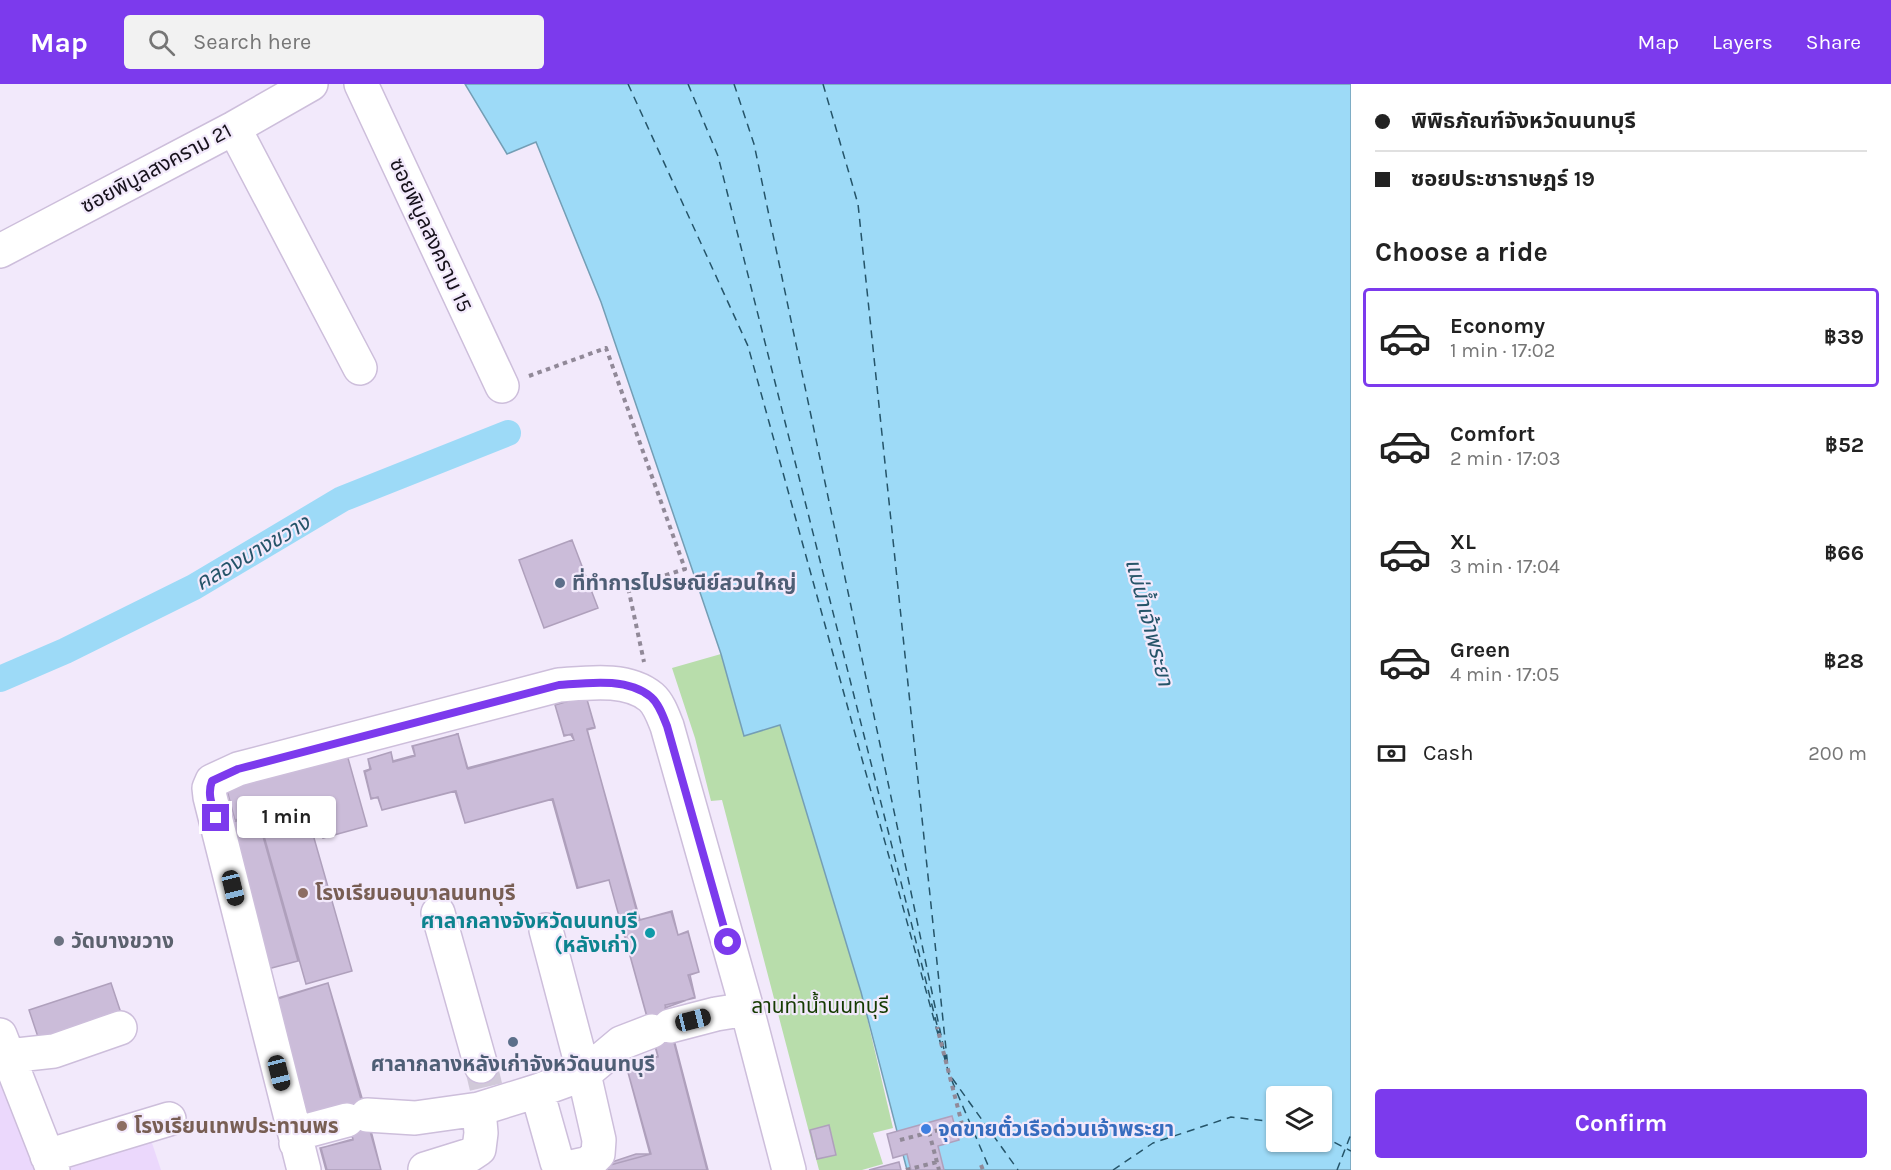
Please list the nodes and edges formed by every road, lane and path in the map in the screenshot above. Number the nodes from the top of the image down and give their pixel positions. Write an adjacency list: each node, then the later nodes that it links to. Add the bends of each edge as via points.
1 (311, 84): 3 (street, ซอยพิบูลสงคราม 21)
2 (360, 84): 6 (street, ซอยพิบูลสงคราม 15)
3 (234, 128): 4 (street, ซอยพิบูลสงคราม 21); 5 (street)
4 (0, 251)
5 (360, 368)
6 (502, 386): 7 (path, via 606,348 685,569 628,586)
7 (652, 698): 10 (street, via 667,726); 20 (street, via 639,690 607,682 559,685 238,769 212,781 210,797)
8 (438, 913): 16 (street)
9 (546, 930): 14 (street)
10 (747, 1009): 14 (street, via 661,1028 621,1043); 24 (street)
11 (937, 1027): 18 (path, via 963,1124)
12 (120, 1028): 13 (street, via 54,1051)
13 (4, 1046): 22 (street)
14 (584, 1074): 15 (street); 15 (street, via 599,1140 598,1154 589,1162 566,1168 557,1162)
15 (537, 1091): 16 (street)
16 (484, 1092): 20 (street, via 415,1118 357,1117 306,1131); 23 (street, via 479,1149)
17 (169, 1119): 22 (street)
18 (929, 1132): 19 (path); 21 (path)
19 (900, 1140)
20 (300, 1156)
21 (937, 1162): 25 (path); 26 (path)
22 (50, 1163)
23 (425, 1169)
24 (789, 1170)
25 (906, 1170)
26 (939, 1170)

